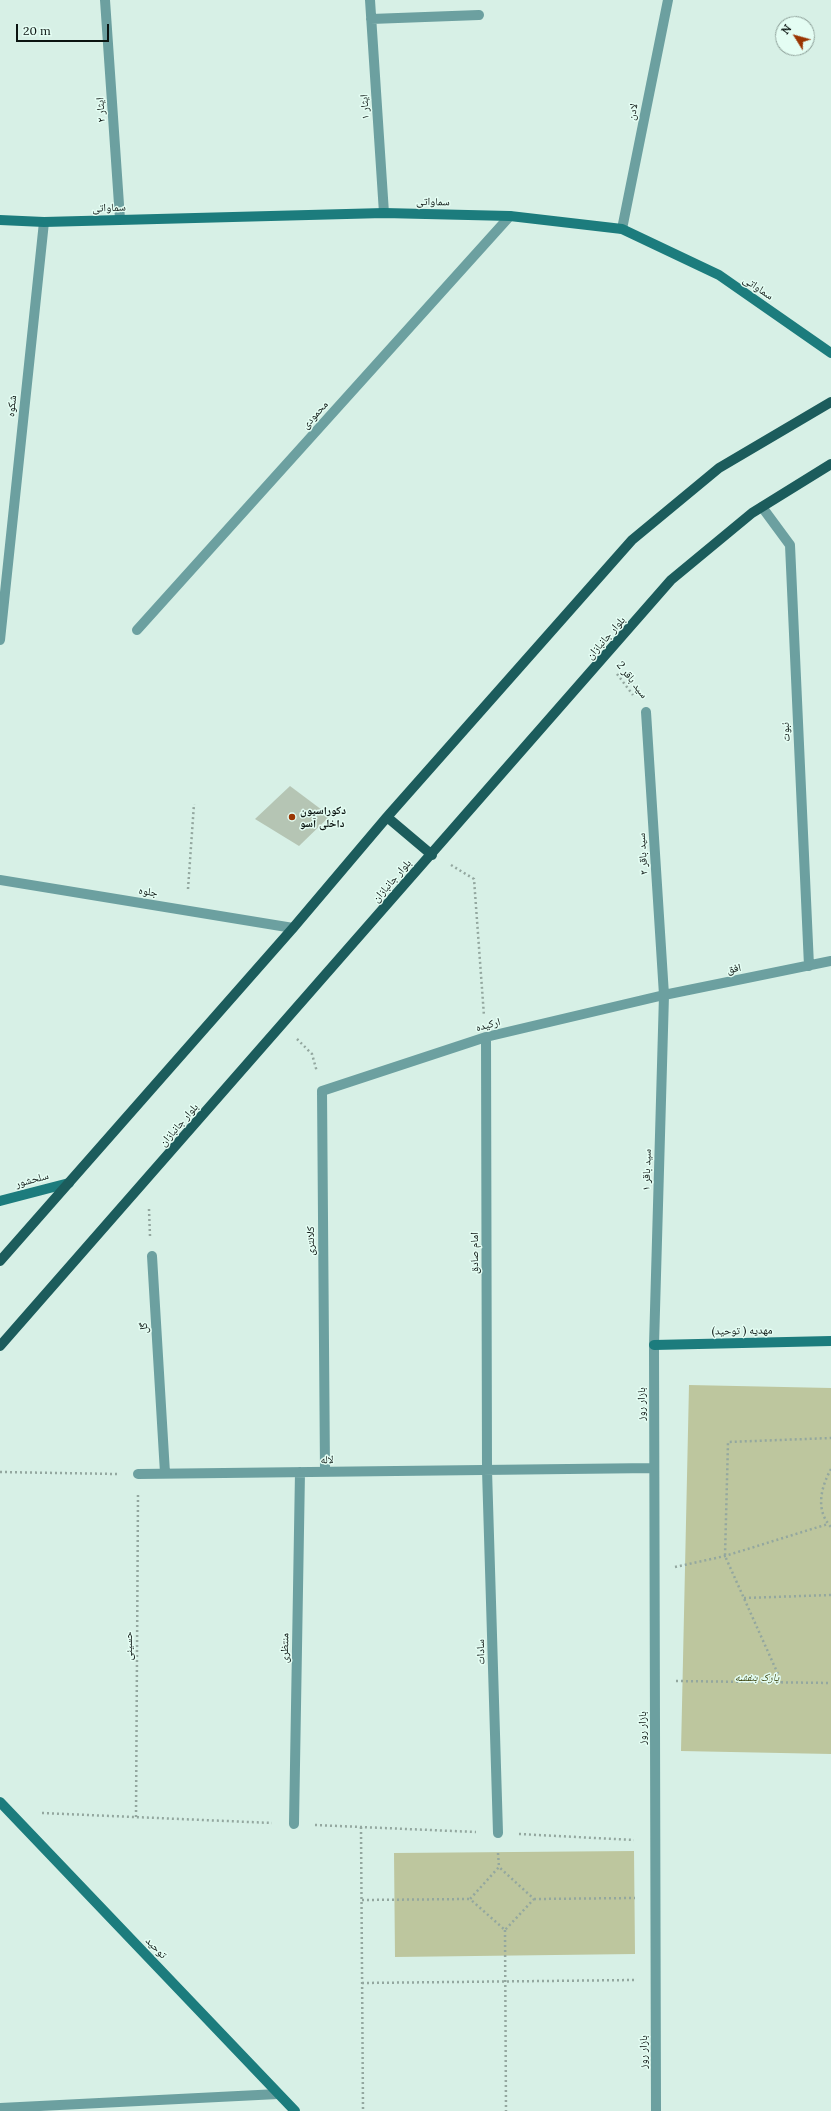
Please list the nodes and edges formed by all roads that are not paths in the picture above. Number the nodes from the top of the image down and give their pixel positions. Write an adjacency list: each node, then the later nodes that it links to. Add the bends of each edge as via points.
1 (105, 0): 8 (street, ایثار ۲)
2 (370, 0): 5 (street, ایثار ۱)
3 (668, 0): 11 (street, لادن)
4 (479, 15): 5 (street)
5 (371, 19): 6 (street, ایثار ۱)
6 (384, 213): 7 (street, سماواتی); 8 (street, سماواتی)
7 (510, 216): 11 (street, سماواتی); 16 (street, محمودی)
8 (120, 219): 10 (street, سماواتی)
9 (0, 220): 10 (street, سماواتی)
10 (44, 222): 17 (street, شکوه)
11 (622, 229): 12 (street, سماواتی, via 719,275)
12 (831, 353)
13 (831, 402): 19 (main road, via 719,468 632,540)
14 (831, 464): 15 (main road, بلوار جانبازان)
15 (762, 507): 20 (main road, بلوار جانبازان, via 671,580); 24 (street, نبوت, via 790,545)
16 (137, 630)
17 (0, 640)
18 (646, 712): 25 (street, سید باقر ۲)
19 (387, 817): 20 (main road); 22 (main road)
20 (432, 855): 34 (main road, بلوار جانبازان)
21 (0, 880): 22 (street, جلوه)
22 (293, 928): 28 (main road)
23 (831, 961): 24 (street, افق)
24 (809, 966): 25 (street, افق)
25 (664, 996): 26 (street, ارکیده); 33 (street, سید باقر ۱)
26 (486, 1037): 27 (street, ارکیده); 36 (street, امام صادق)
27 (322, 1091): 38 (street, کلانتری)
28 (70, 1183): 29 (street, سلحشور); 31 (main road)
29 (0, 1201)
30 (152, 1256): 40 (street, گل)
31 (0, 1261)
32 (831, 1341): 33 (street, مهدیه ( توحید))
33 (654, 1345): 35 (street, بازار روز)
34 (0, 1346)
35 (654, 1468): 36 (street, لاله); 49 (street, بازار روز)
36 (487, 1470): 38 (street, لاله); 43 (street, سادات)
37 (300, 1472): 38 (street, لاله); 40 (street, لاله); 42 (street, منتظری)
38 (325, 1472)
39 (138, 1474): 40 (street, لاله)
40 (165, 1474)
41 (0, 1802): 44 (street, توحید)
42 (294, 1824)
43 (498, 1833)
44 (278, 2094): 45 (street); 48 (street, توحید)
45 (145, 2100): 46 (street); 47 (street)
46 (0, 2108)
47 (145, 2111)
48 (294, 2111)
49 (656, 2111)

